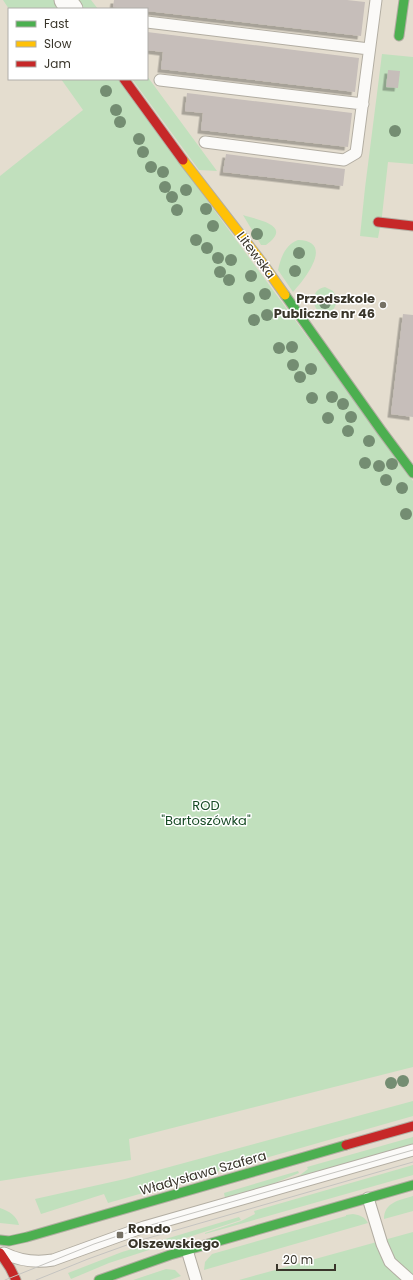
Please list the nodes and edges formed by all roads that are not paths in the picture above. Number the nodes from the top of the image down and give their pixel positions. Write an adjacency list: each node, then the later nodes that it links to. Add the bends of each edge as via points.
1 (376, 0): 5 (lane)
2 (404, 0): 4 (main road)
3 (148, 22): 5 (lane)
4 (399, 36)
5 (369, 49): 8 (lane)
6 (125, 80): 12 (main road, Litewska, via 261,261)
7 (160, 80): 8 (lane)
8 (363, 104): 9 (lane, via 356,153 344,160)
9 (205, 142)
10 (378, 222): 11 (main road)
11 (413, 226)
12 (413, 473)
13 (413, 1126): 17 (main road, Władysława Szafera, via 18,1239)
14 (413, 1150): 19 (lane, via 144,1227 53,1260 26,1261)
15 (413, 1185): 16 (main road)
16 (368, 1198): 18 (main road); 23 (lane, via 382,1244 392,1266)
17 (0, 1240)
18 (187, 1250): 21 (main road); 22 (lane)
19 (0, 1252): 20 (main road)
20 (16, 1280)
21 (98, 1280)
22 (196, 1280)
23 (410, 1280)

